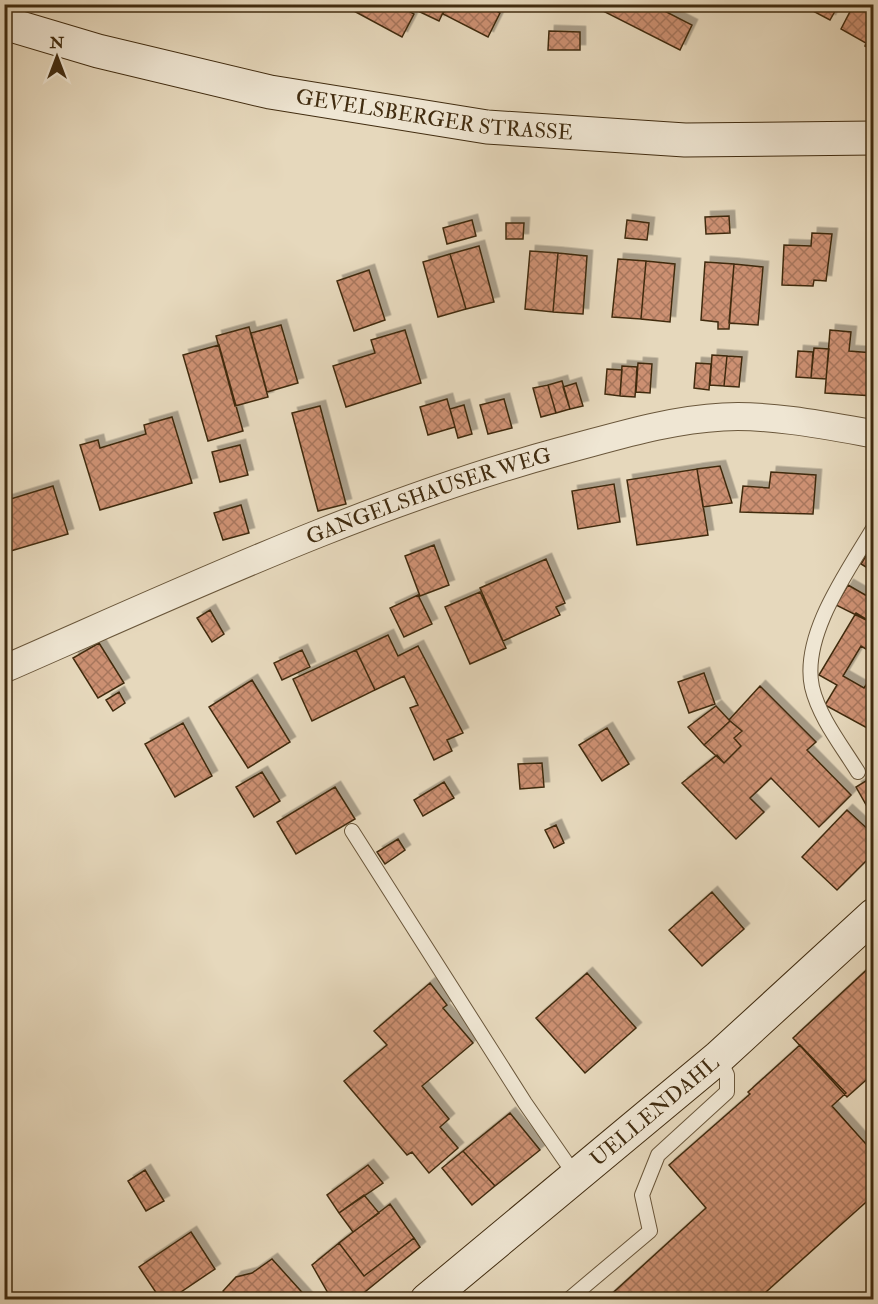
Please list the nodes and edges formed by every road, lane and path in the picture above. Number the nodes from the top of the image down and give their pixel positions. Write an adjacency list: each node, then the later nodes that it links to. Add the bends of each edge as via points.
1 (4, 23): 2 (main road, GEVELSBERGER STRASSE, via 98,51 270,92 487,127 685,140)
2 (873, 138)
3 (873, 434): 5 (street, GANGELSHAUSER WEG, via 726,417 649,428 540,457 384,506)
4 (873, 529): 6 (lane, via 832,599 815,638 811,664 812,687 820,709)
5 (4, 669)
6 (858, 772)
7 (352, 831): 10 (lane)
8 (873, 915): 9 (main road, UELLENDAHL)
9 (719, 1057): 10 (main road, UELLENDAHL); 12 (lane, via 727,1075 727,1092 658,1155 642,1195 650,1231)
10 (575, 1175): 11 (main road, UELLENDAHL)
11 (427, 1299)
12 (568, 1299)

